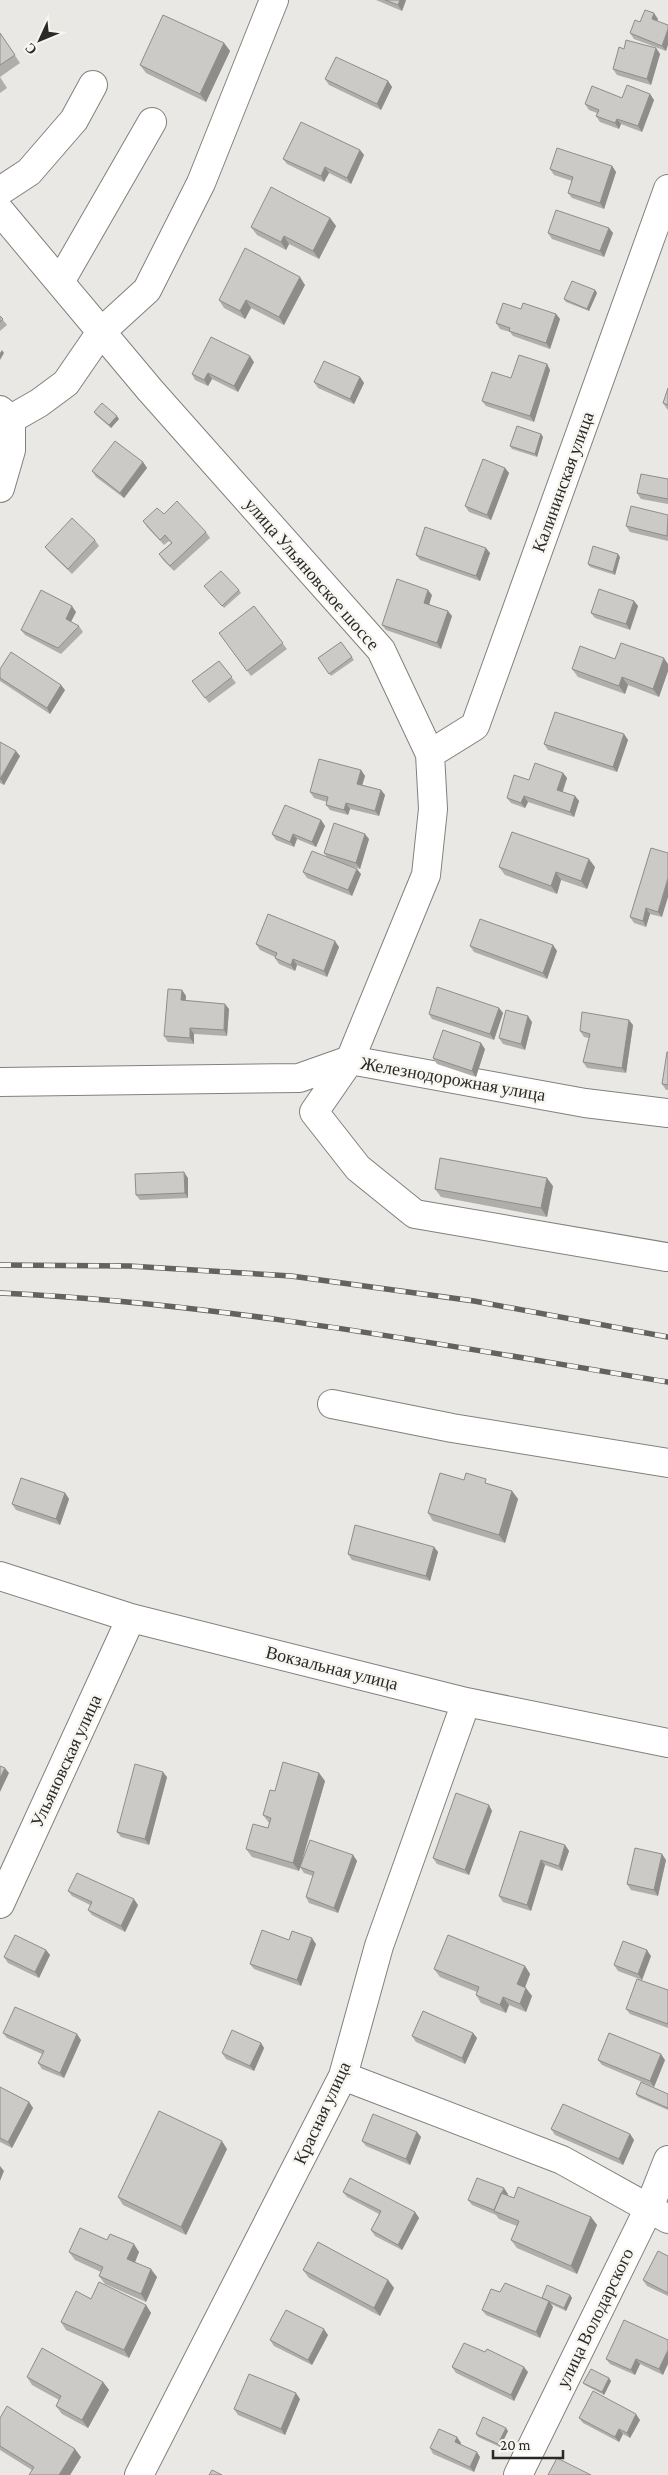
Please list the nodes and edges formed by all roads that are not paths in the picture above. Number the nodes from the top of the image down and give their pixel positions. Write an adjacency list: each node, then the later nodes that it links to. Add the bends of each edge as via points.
1 (274, 0): 8 (street, via 201,183 170,248 147,290)
2 (93, 85): 5 (street, via 74,120 29,172)
3 (152, 122): 7 (street)
4 (668, 188): 11 (street, Калининская улица, via 475,726)
5 (0, 191)
6 (0, 211): 7 (street, улица Ульяновское шоссе)
7 (60, 282): 8 (street, улица Ульяновское шоссе)
8 (101, 332): 9 (street, via 66,383 39,403); 11 (street, улица Ульяновское шоссе, via 381,650)
9 (6, 415): 10 (street, via 10,450)
10 (0, 488)
11 (430, 754): 12 (street, улица Ульяновское шоссе, via 433,809 426,874)
12 (350, 1060): 13 (street, Железнодорожная улица, via 299,1078); 14 (street, Железнодорожная улица, via 585,1102); 15 (street, улица Ульяновское шоссе, via 314,1112 358,1168 415,1214)
13 (0, 1082)
14 (668, 1113)
15 (666, 1257)
16 (332, 1404): 17 (street, via 452,1428)
17 (668, 1463)
18 (0, 1576): 19 (street, Вокзальная улица)
19 (131, 1618): 20 (street, Вокзальная улица); 22 (street, Ульяновская улица)
20 (466, 1702): 21 (street, Вокзальная улица); 23 (street, Красная улица, via 379,1946)
21 (668, 1743)
22 (0, 1904)
23 (343, 2076): 25 (street, via 562,2160); 26 (street, Красная улица)
24 (668, 2160): 25 (street, улица Володарского)
25 (659, 2214): 27 (street, улица Володарского)
26 (139, 2475)
27 (518, 2475)

